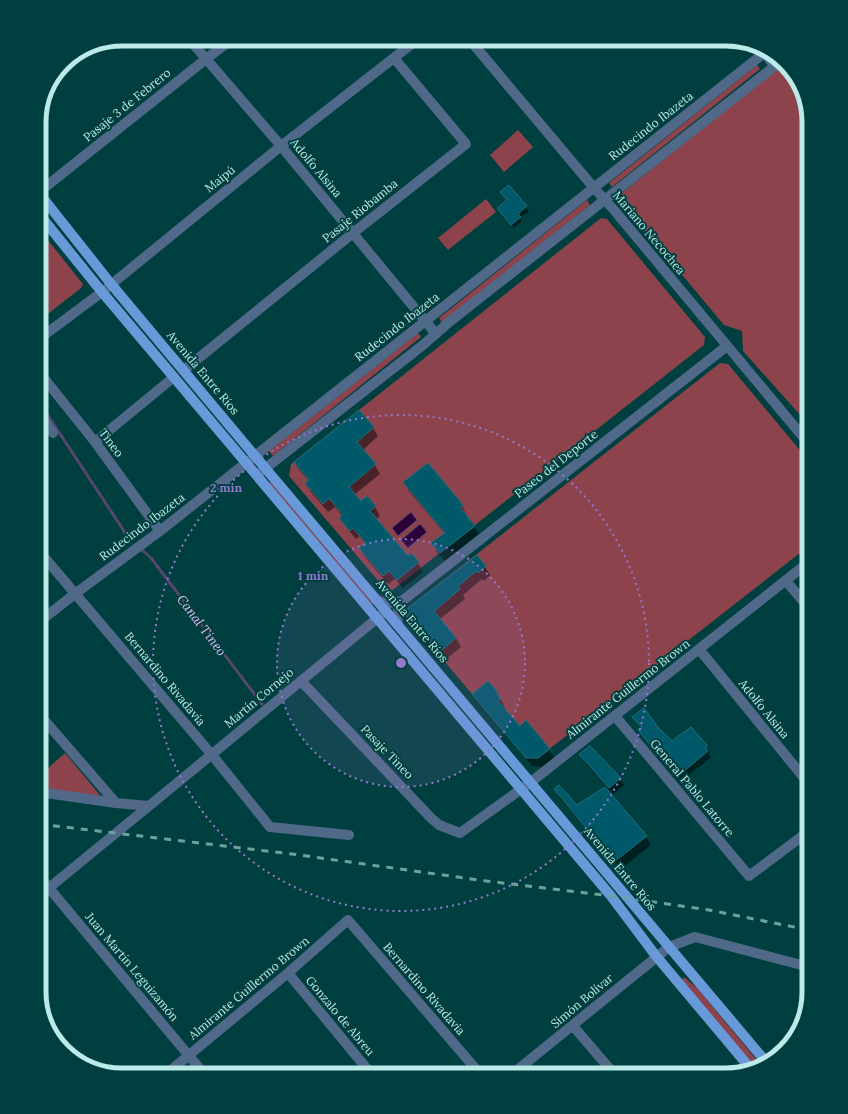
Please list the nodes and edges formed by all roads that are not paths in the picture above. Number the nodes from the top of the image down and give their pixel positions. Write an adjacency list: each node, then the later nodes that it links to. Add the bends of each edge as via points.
1 (195, 46): 7 (street, Adolfo Alsina)
2 (223, 46): 7 (street, Pasaje 3 de Febrero)
3 (409, 46): 6 (street, Maipú)
4 (475, 46): 11 (street, Mariano Necochea)
5 (759, 54): 11 (street, Rudecindo Ibazeta)
6 (394, 58): 9 (street, Maipú); 15 (street, Pasaje Riobamba, via 466,144)
7 (206, 59): 9 (street, Adolfo Alsina); 10 (street, Pasaje 3 de Febrero)
8 (776, 65): 12 (street)
9 (281, 146): 15 (street, Adolfo Alsina); 16 (street, Maipú)
10 (46, 187)
11 (594, 188): 12 (street, Mariano Necochea); 18 (street, Rudecindo Ibazeta)
12 (605, 200): 20 (street); 21 (street, Mariano Necochea)
13 (46, 202): 16 (main road, Avenida Entre Ríos)
14 (46, 223): 17 (main road, Avenida Entre Ríos)
15 (353, 233): 18 (street, Adolfo Alsina); 22 (street, Pasaje Riobamba)
16 (111, 284): 17 (street, Maipú); 22 (main road, Avenida Entre Ríos)
17 (102, 292): 19 (street, Maipú); 23 (main road, Avenida Entre Ríos)
18 (426, 322): 20 (street, Adolfo Alsina); 29 (street, Rudecindo Ibazeta)
19 (46, 334)
20 (436, 334): 31 (street)
21 (727, 346): 27 (street, Mariano Necochea); 40 (street, Paseo del Deporte)
22 (184, 370): 29 (main road, Avenida Entre Ríos)
23 (174, 377): 28 (street); 30 (main road, Avenida Entre Ríos)
24 (46, 381): 28 (street, Tineo)
25 (46, 423): 26 (street)
26 (53, 433)
27 (802, 436)
28 (94, 442): 33 (street, Tineo)
29 (255, 456): 30 (street, Rudecindo Ibazeta); 31 (main road, Avenida Entre Ríos)
30 (247, 463): 32 (main road, Avenida Entre Ríos); 33 (street, Rudecindo Ibazeta)
31 (265, 468): 32 (street); 38 (main road, Avenida Entre Ríos)
32 (257, 475): 43 (main road, Avenida Entre Ríos)
33 (160, 531): 37 (street, Rudecindo Ibazeta)
34 (46, 559): 37 (street, Bernardino Rivadavia)
35 (802, 568): 36 (street, Almirante Guillermo Brown)
36 (786, 581): 39 (street); 45 (street, Almirante Guillermo Brown)
37 (76, 593): 42 (street, Rudecindo Ibazeta); 49 (street, Bernardino Rivadavia)
38 (378, 600): 40 (street, via 384,603); 41 (main road, Avenida Entre Ríos)
39 (802, 600)
40 (402, 601): 44 (street, via 398,609)
41 (386, 611): 43 (street, Martín Cornejo); 44 (main road, Avenida Entre Ríos)
42 (46, 617)
43 (377, 618): 46 (street, Martín Cornejo); 52 (main road, Avenida Entre Ríos)
44 (398, 625): 51 (main road, Avenida Entre Ríos)
45 (699, 649): 47 (street, Almirante Guillermo Brown); 50 (street, Adolfo Alsina)
46 (301, 681): 49 (street, Martín Cornejo); 56 (street, Pasaje Tineo, via 431,818 439,825)
47 (615, 716): 51 (street, Almirante Guillermo Brown); 58 (street, General Pablo Latorre, via 749,876)
48 (46, 722): 54 (street)
49 (212, 754): 55 (street, Martín Cornejo); 57 (street, Bernardino Rivadavia, via 270,827)
50 (802, 775)
51 (531, 782): 52 (street, Almirante Guillermo Brown); 59 (main road, Avenida Entre Ríos)
52 (520, 790): 56 (street, Almirante Guillermo Brown); 61 (main road, Avenida Entre Ríos)
53 (46, 793): 54 (street)
54 (116, 803): 55 (street)
55 (149, 806): 62 (street, Martín Cornejo)
56 (460, 833)
57 (349, 835)
58 (802, 835)
59 (610, 877): 61 (main road); 65 (main road, Avenida Entre Ríos)
60 (46, 884): 62 (street, Juan Martín Leguizamón)
61 (601, 885): 66 (main road, Avenida Entre Ríos)
62 (49, 888): 63 (street, Martín Cornejo); 70 (street, Juan Martín Leguizamón)
63 (46, 890)
64 (348, 920): 68 (street, Almirante Guillermo Brown); 76 (street, Bernardino Rivadavia)
65 (669, 947): 66 (street, Simón Bolívar); 67 (street, via 695,938); 71 (main road, Avenida Entre Ríos)
66 (656, 956): 69 (street, Simón Bolívar); 72 (main road, Avenida Entre Ríos)
67 (802, 965)
68 (288, 973): 70 (street, Almirante Guillermo Brown); 75 (street, Gonzalo de Abreu)
69 (573, 1026): 77 (street, Simón Bolívar); 78 (street)
70 (189, 1056): 73 (street, Almirante Guillermo Brown); 74 (street, Juan Martín Leguizamón)
71 (763, 1058)
72 (748, 1065)
73 (174, 1068)
74 (199, 1068)
75 (366, 1068)
76 (474, 1068)
77 (520, 1068)
78 (609, 1068)

